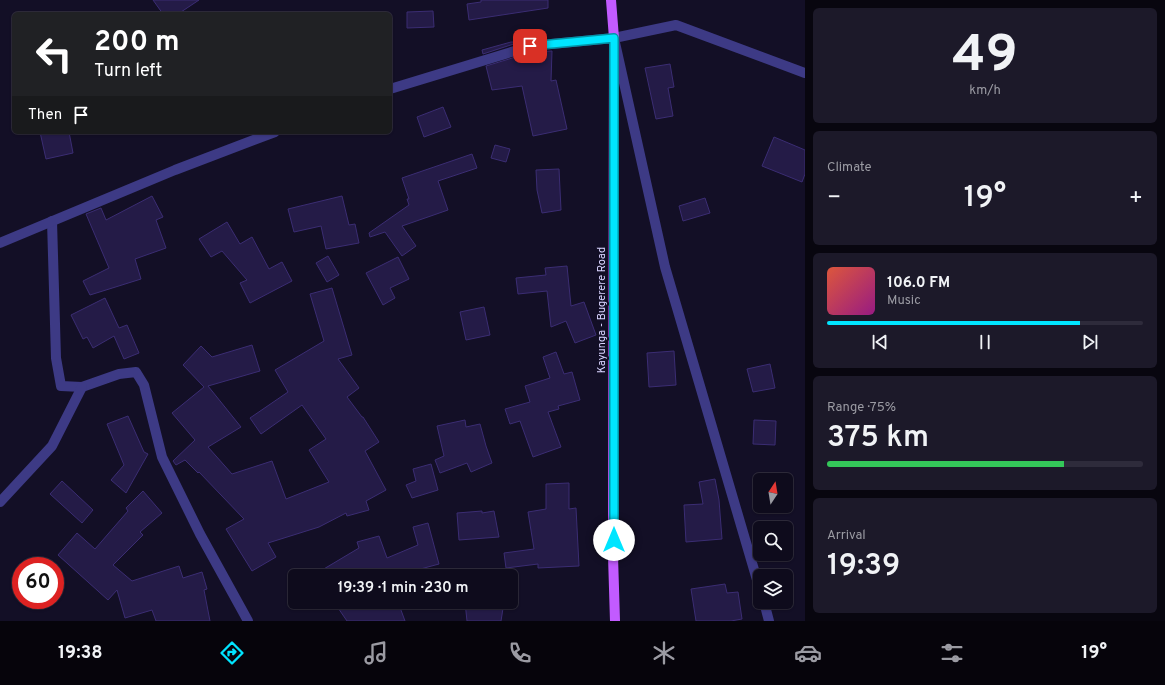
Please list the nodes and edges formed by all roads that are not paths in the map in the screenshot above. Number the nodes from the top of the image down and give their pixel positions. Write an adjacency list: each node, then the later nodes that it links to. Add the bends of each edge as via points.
1 (611, 0): 2 (main road, Kayunga - Bugerere Road)
2 (614, 38): 3 (street, via 676,25); 4 (street, via 530,46); 10 (street, via 665,267); 13 (main road, Kayunga - Bugerere Road)
3 (805, 73)
4 (392, 88)
5 (270, 134): 6 (street, via 174,170)
6 (52, 222): 7 (street); 8 (street, via 56,358 61,386)
7 (0, 243)
8 (82, 387): 9 (street, via 52,446); 12 (street, via 119,374 136,372 144,385 162,457 200,534)
9 (0, 502)
10 (754, 569)
11 (766, 609): 14 (street)
12 (248, 621)
13 (615, 621)
14 (769, 621)

